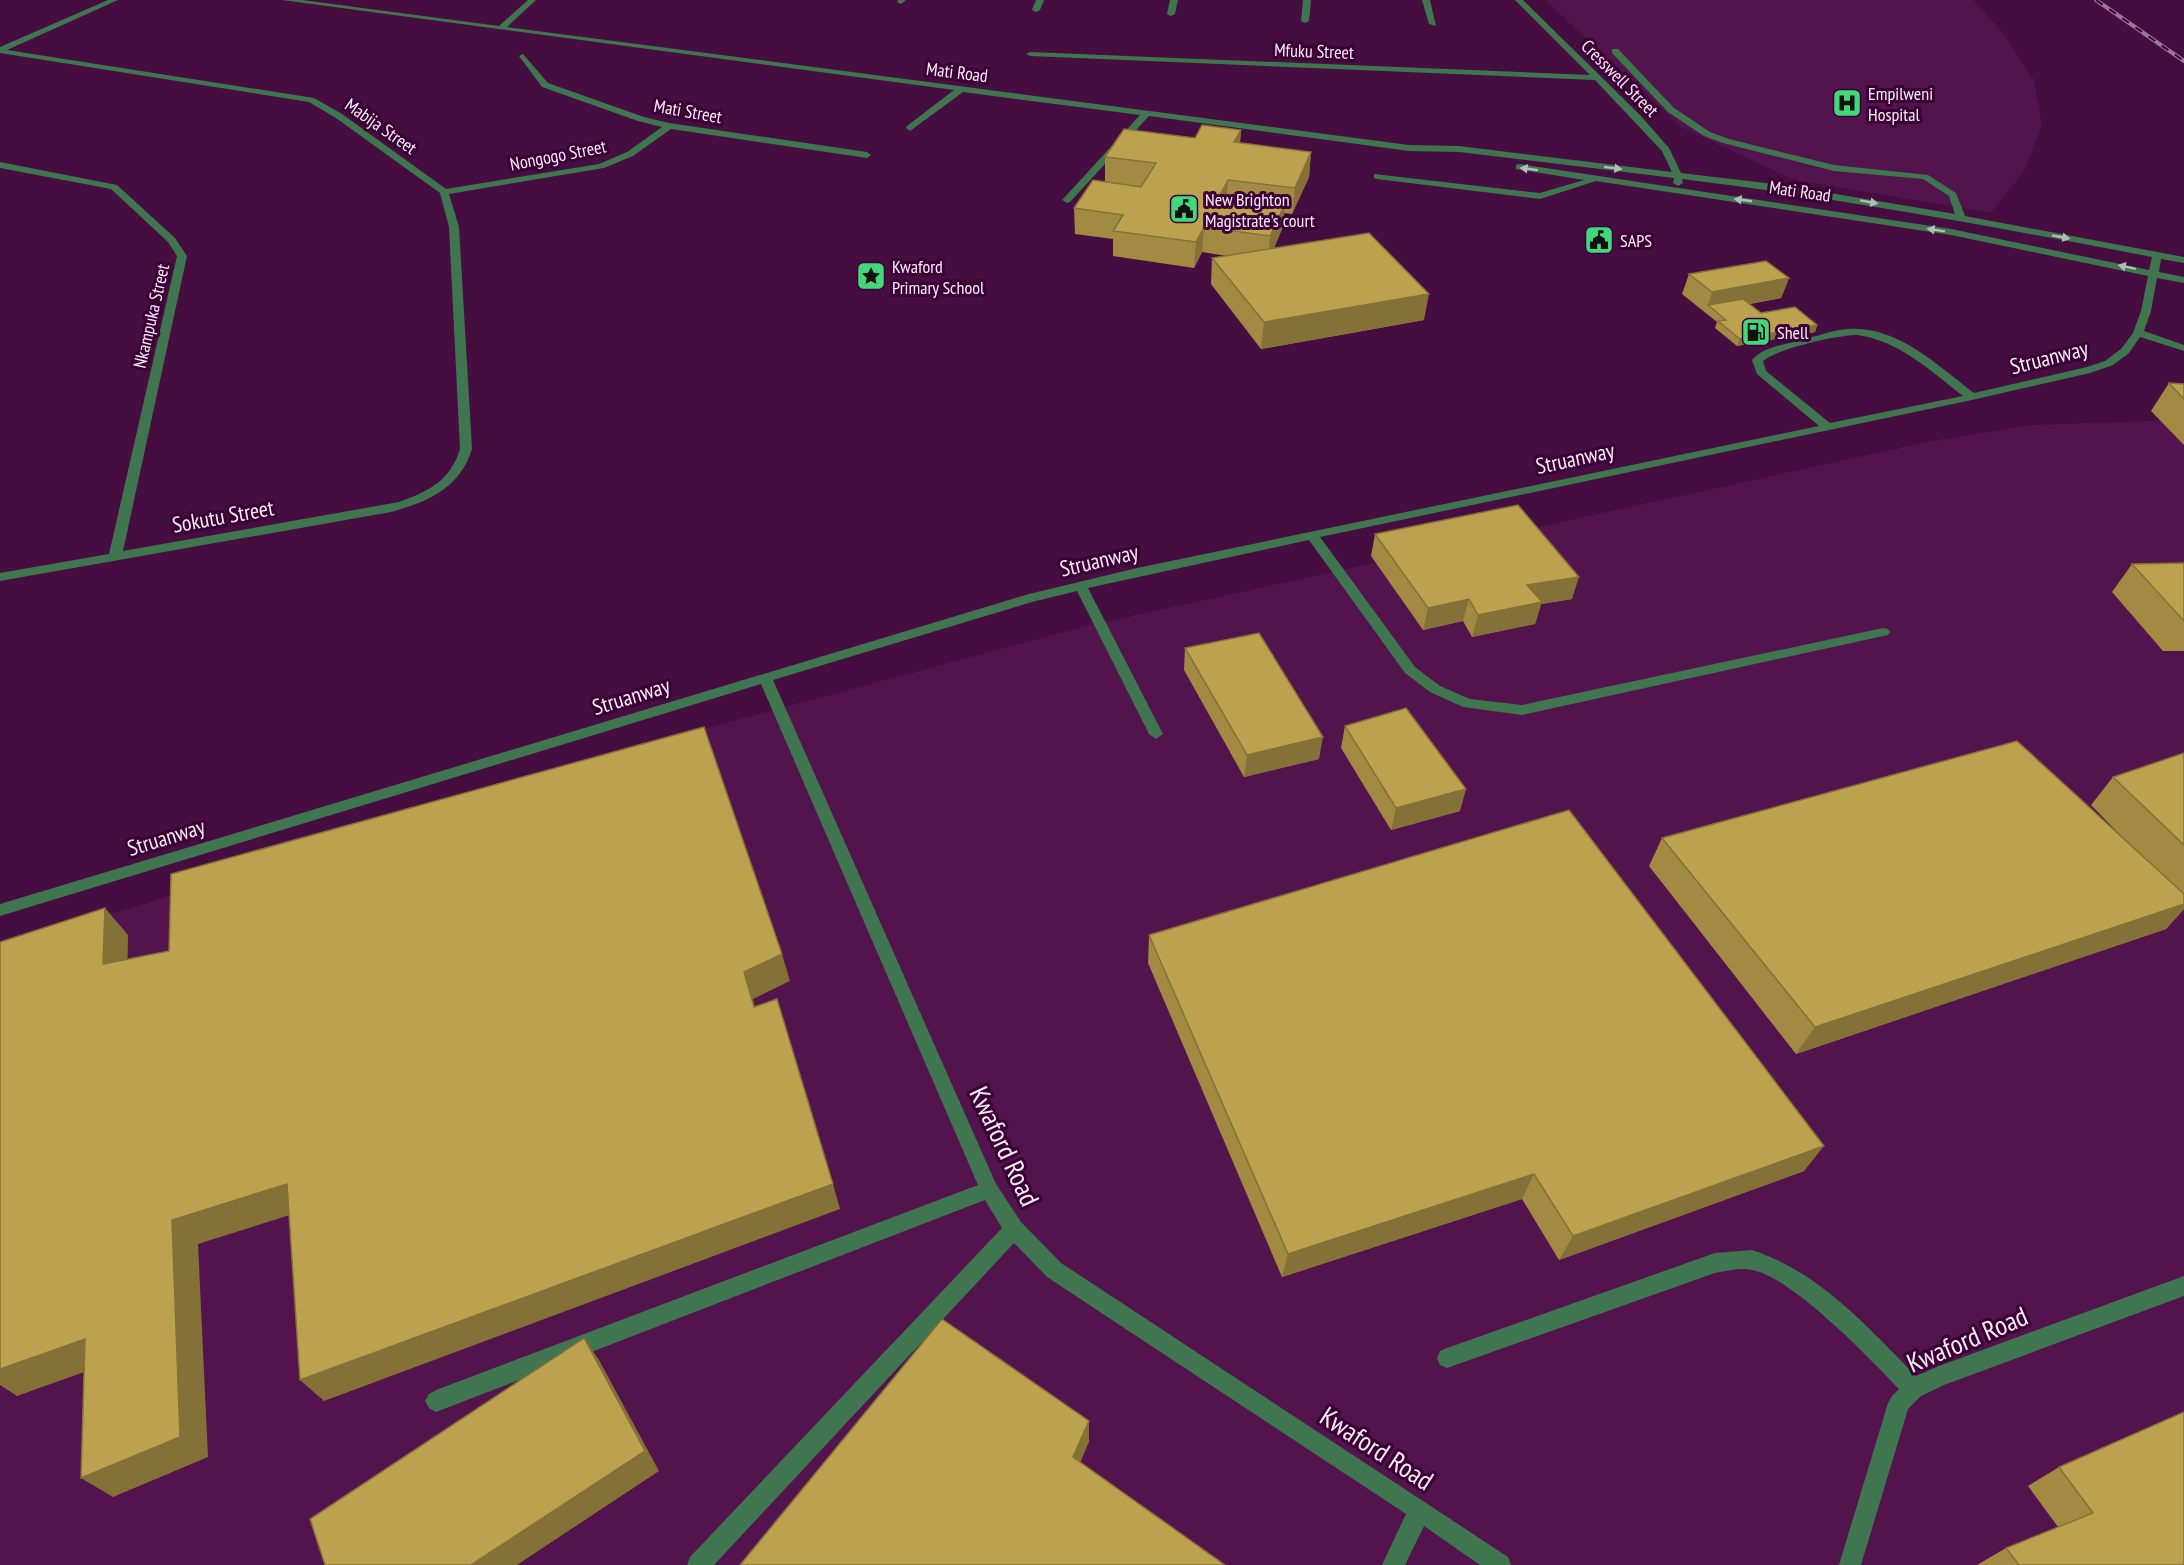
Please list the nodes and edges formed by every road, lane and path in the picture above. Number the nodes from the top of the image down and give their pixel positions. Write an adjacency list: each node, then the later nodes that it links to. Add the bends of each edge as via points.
1 (114, 0): 14 (street)
2 (286, 0): 13 (street, Mati Road)
3 (532, 0): 13 (street)
4 (1040, 0): 9 (street)
5 (1174, 0): 10 (street)
6 (1307, 0): 11 (street)
7 (1426, 0): 12 (street)
8 (1519, 0): 18 (street, Cresswell Street)
9 (1036, 10)
10 (1171, 14)
11 (1305, 21)
12 (1433, 24)
13 (501, 28): 19 (street, Mati Road)
14 (0, 51): 35 (street, Mabija Street, via 311,100)
15 (1615, 51): 37 (street, via 1671,110 1707,134 1834,168 1925,177 1953,195)
16 (1030, 54): 18 (street, Mfuku Street)
17 (523, 56): 21 (street, Mati Street, via 545,85)
18 (1596, 78): 31 (street, Cresswell Street, via 1666,150)
19 (961, 89): 20 (street, Mati Road); 22 (street)
20 (1147, 113): 23 (street, Mati Road); 36 (street)
21 (669, 126): 24 (street, Mati Street); 35 (street, Nongogo Street, via 630,154 606,165)
22 (910, 128)
23 (1409, 148): 25 (street, Mati Road, via 1459,149); 26 (street, Mati Road)
24 (867, 155)
25 (1570, 163): 29 (street); 31 (street, Mati Road, one-way to 31)
26 (1497, 164)
27 (0, 165): 47 (street, Nkampuka Street, via 114,187 172,240 182,256)
28 (1508, 166): 29 (street, Mati Road, one-way to 28)
29 (1567, 174): 32 (street, Mati Road); 33 (street)
30 (1377, 176): 33 (street, via 1534,196)
31 (1678, 176): 34 (street, Cresswell Street); 37 (street, Mati Road, one-way to 37, via 1782,188)
32 (1596, 179): 33 (street); 34 (street, Mati Road)
33 (1562, 190)
34 (1679, 190): 40 (street, Mati Road, one-way to 34, via 1951,232)
35 (444, 192): 47 (street, Sokutu Street, via 454,227 466,449 464,463 449,481 423,498 391,508)
36 (1067, 200)
37 (1961, 218): 38 (street, Mati Road, one-way to 38)
38 (2157, 254): 39 (street, Mati Road); 40 (street, Struanway)
39 (2184, 260)
40 (2154, 273): 41 (street, Mati Road); 42 (street, Struanway)
41 (2184, 280)
42 (2138, 333): 43 (street); 44 (street, Struanway, via 2125,351 2101,366)
43 (2184, 348)
44 (1972, 398): 45 (street, Struanway); 45 (street, via 1890,340 1873,333 1827,336 1756,360 1761,372)
45 (1828, 427): 46 (street, Struanway)
46 (1312, 535): 49 (street, Struanway); 50 (street, via 1410,670 1435,689 1468,704 1522,710)
47 (115, 557): 48 (street, Sokutu Street)
48 (0, 577)
49 (1080, 586): 51 (street, Struanway); 52 (street)
50 (1882, 632)
51 (765, 677): 53 (street, Struanway); 54 (street, Kwaford Road)
52 (1156, 734)
53 (0, 910)
54 (989, 1190): 55 (street, Kwaford Road); 59 (street)
55 (1014, 1229): 60 (street, Kwaford Road, via 1054,1270); 61 (street)
56 (2184, 1286): 58 (street, Kwaford Road, via 1939,1376)
57 (1447, 1358): 58 (street, via 1715,1263 1753,1260 1786,1273 1868,1343)
58 (1914, 1389): 64 (street, Kwaford Road, via 1899,1402)
59 (436, 1401)
60 (1420, 1510): 62 (street); 63 (street, Kwaford Road)
61 (698, 1565)
62 (1393, 1565)
63 (1500, 1565)
64 (1850, 1565)

